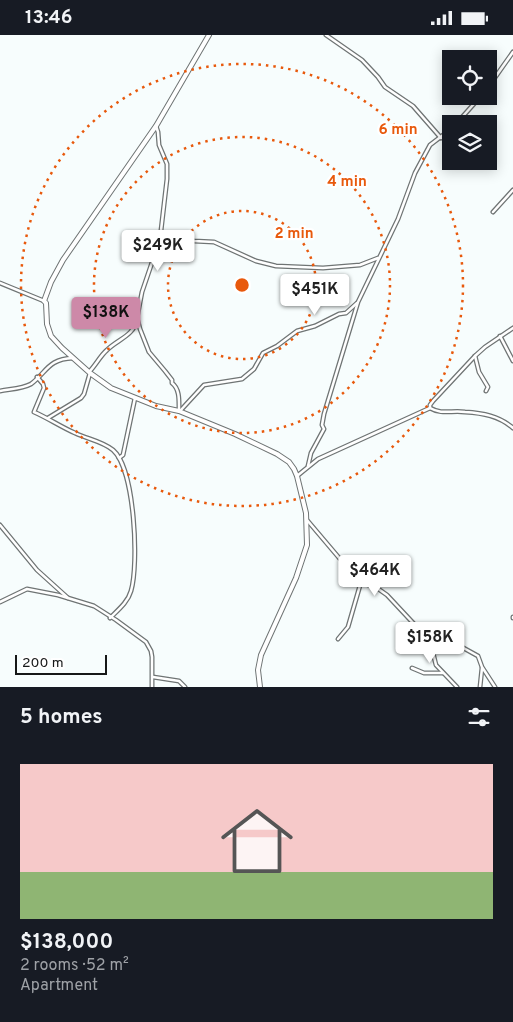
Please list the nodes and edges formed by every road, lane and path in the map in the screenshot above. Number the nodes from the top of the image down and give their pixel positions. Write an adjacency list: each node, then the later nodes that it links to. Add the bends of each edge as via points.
1 (209, 35): 7 (street)
2 (326, 35): 8 (street, via 362,60 385,87 413,106)
3 (513, 52): 4 (street)
4 (497, 75)
5 (473, 105): 6 (street)
6 (464, 115)
7 (156, 127): 11 (street, via 168,169); 14 (street, via 62,261)
8 (441, 138): 12 (street, via 430,145 415,173 398,219)
9 (513, 190): 10 (street)
10 (493, 212)
11 (160, 234): 12 (street, via 214,243 276,266 323,268 360,265); 16 (street)
12 (378, 258): 15 (street)
13 (1, 284): 14 (street)
14 (44, 301): 20 (street, via 51,336)
15 (358, 302): 28 (street, via 346,313 297,331 262,353 254,369 242,379 204,385); 32 (street, via 324,413 324,429 311,453)
16 (137, 318): 22 (street, via 129,334 105,351); 28 (street, via 149,352 176,386)
17 (513, 328): 18 (street)
18 (500, 336): 19 (street); 21 (street)
19 (474, 356): 25 (street, via 488,387); 27 (street)
20 (74, 358): 22 (street); 23 (street, via 52,363)
21 (513, 361)
22 (90, 372): 26 (street, via 111,389); 29 (street, via 81,399)
23 (37, 377): 24 (street, via 29,385); 29 (street, via 44,388 34,412)
24 (0, 391)
25 (486, 391)
26 (135, 397): 28 (street); 31 (street, via 123,455)
27 (430, 408): 30 (street, via 439,412 465,411 488,415); 32 (street, via 318,459)
28 (179, 411): 33 (street, via 277,454 289,462)
29 (48, 418): 31 (street, via 108,447)
30 (513, 428)
31 (119, 458): 39 (street, via 132,500 134,575 131,593)
32 (308, 467): 33 (street)
33 (297, 476): 34 (street)
34 (306, 519): 36 (street); 48 (street, via 307,545 261,655 258,670)
35 (0, 525): 37 (street, via 36,570)
36 (361, 582): 40 (street, via 387,595); 41 (street, via 348,627)
37 (72, 600): 38 (street, via 27,589); 39 (street, via 94,606)
38 (0, 602)
39 (110, 618): 45 (street, via 146,642 151,651)
40 (422, 632): 42 (street, via 449,640 478,656); 44 (street, via 430,641 436,665)
41 (338, 639)
42 (482, 667): 50 (street); 51 (street)
43 (412, 668): 44 (street, via 424,673)
44 (444, 673): 49 (street)
45 (153, 677): 46 (street); 47 (street, via 179,681)
46 (152, 687)
47 (185, 687)
48 (260, 687)
49 (457, 687)
50 (480, 687)
51 (495, 687)

